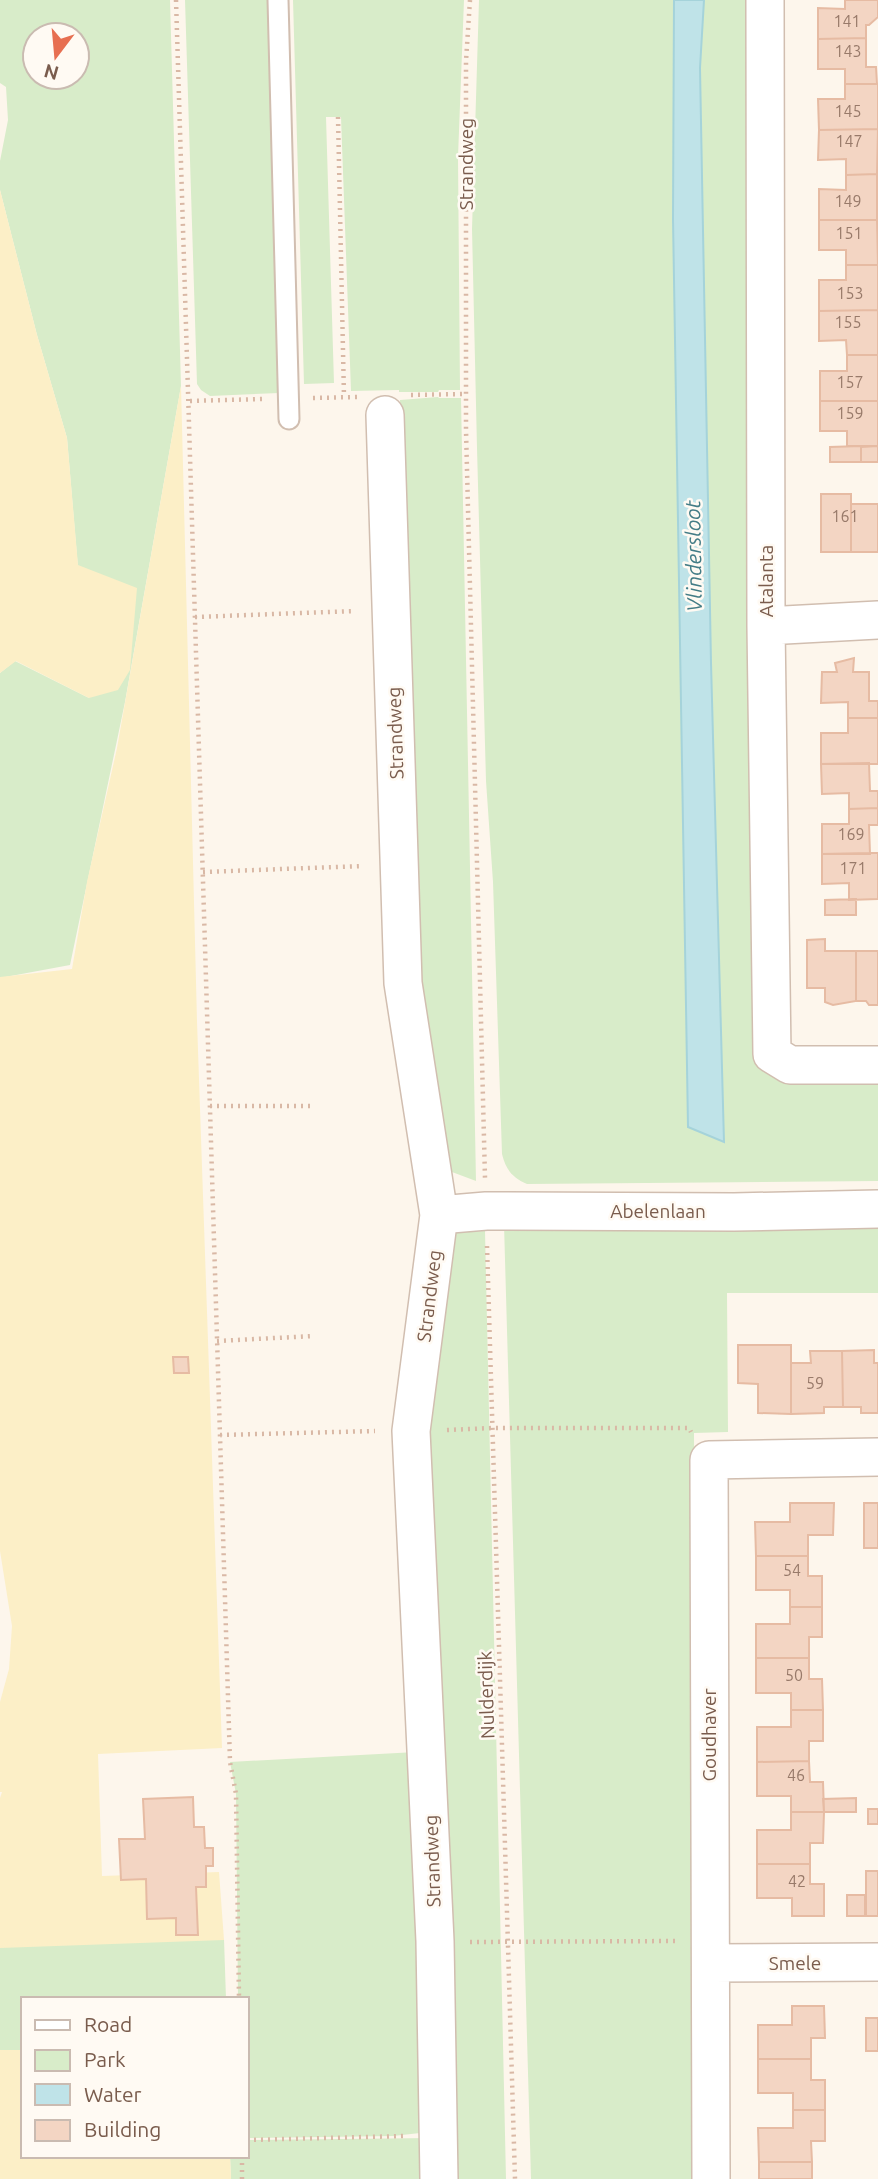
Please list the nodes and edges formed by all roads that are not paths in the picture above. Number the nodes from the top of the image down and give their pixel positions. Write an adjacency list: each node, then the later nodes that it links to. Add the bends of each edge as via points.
1 (278, 0): 4 (lane)
2 (765, 0): 6 (street, Atalanta)
3 (385, 415): 9 (street, Strandweg, via 403,983)
4 (289, 419)
5 (878, 620): 6 (street)
6 (766, 626): 7 (street, Atalanta, via 772,1054 790,1065)
7 (878, 1065)
8 (878, 1209): 9 (street, Abelenlaan)
9 (439, 1215): 13 (street, Strandweg, via 411,1431 435,1941)
10 (878, 1457): 11 (street, Goudhaver, via 709,1460)
11 (711, 1952): 12 (street, Smele); 14 (street, Goudhaver)
12 (878, 1962)
13 (439, 2179)
14 (711, 2179)

